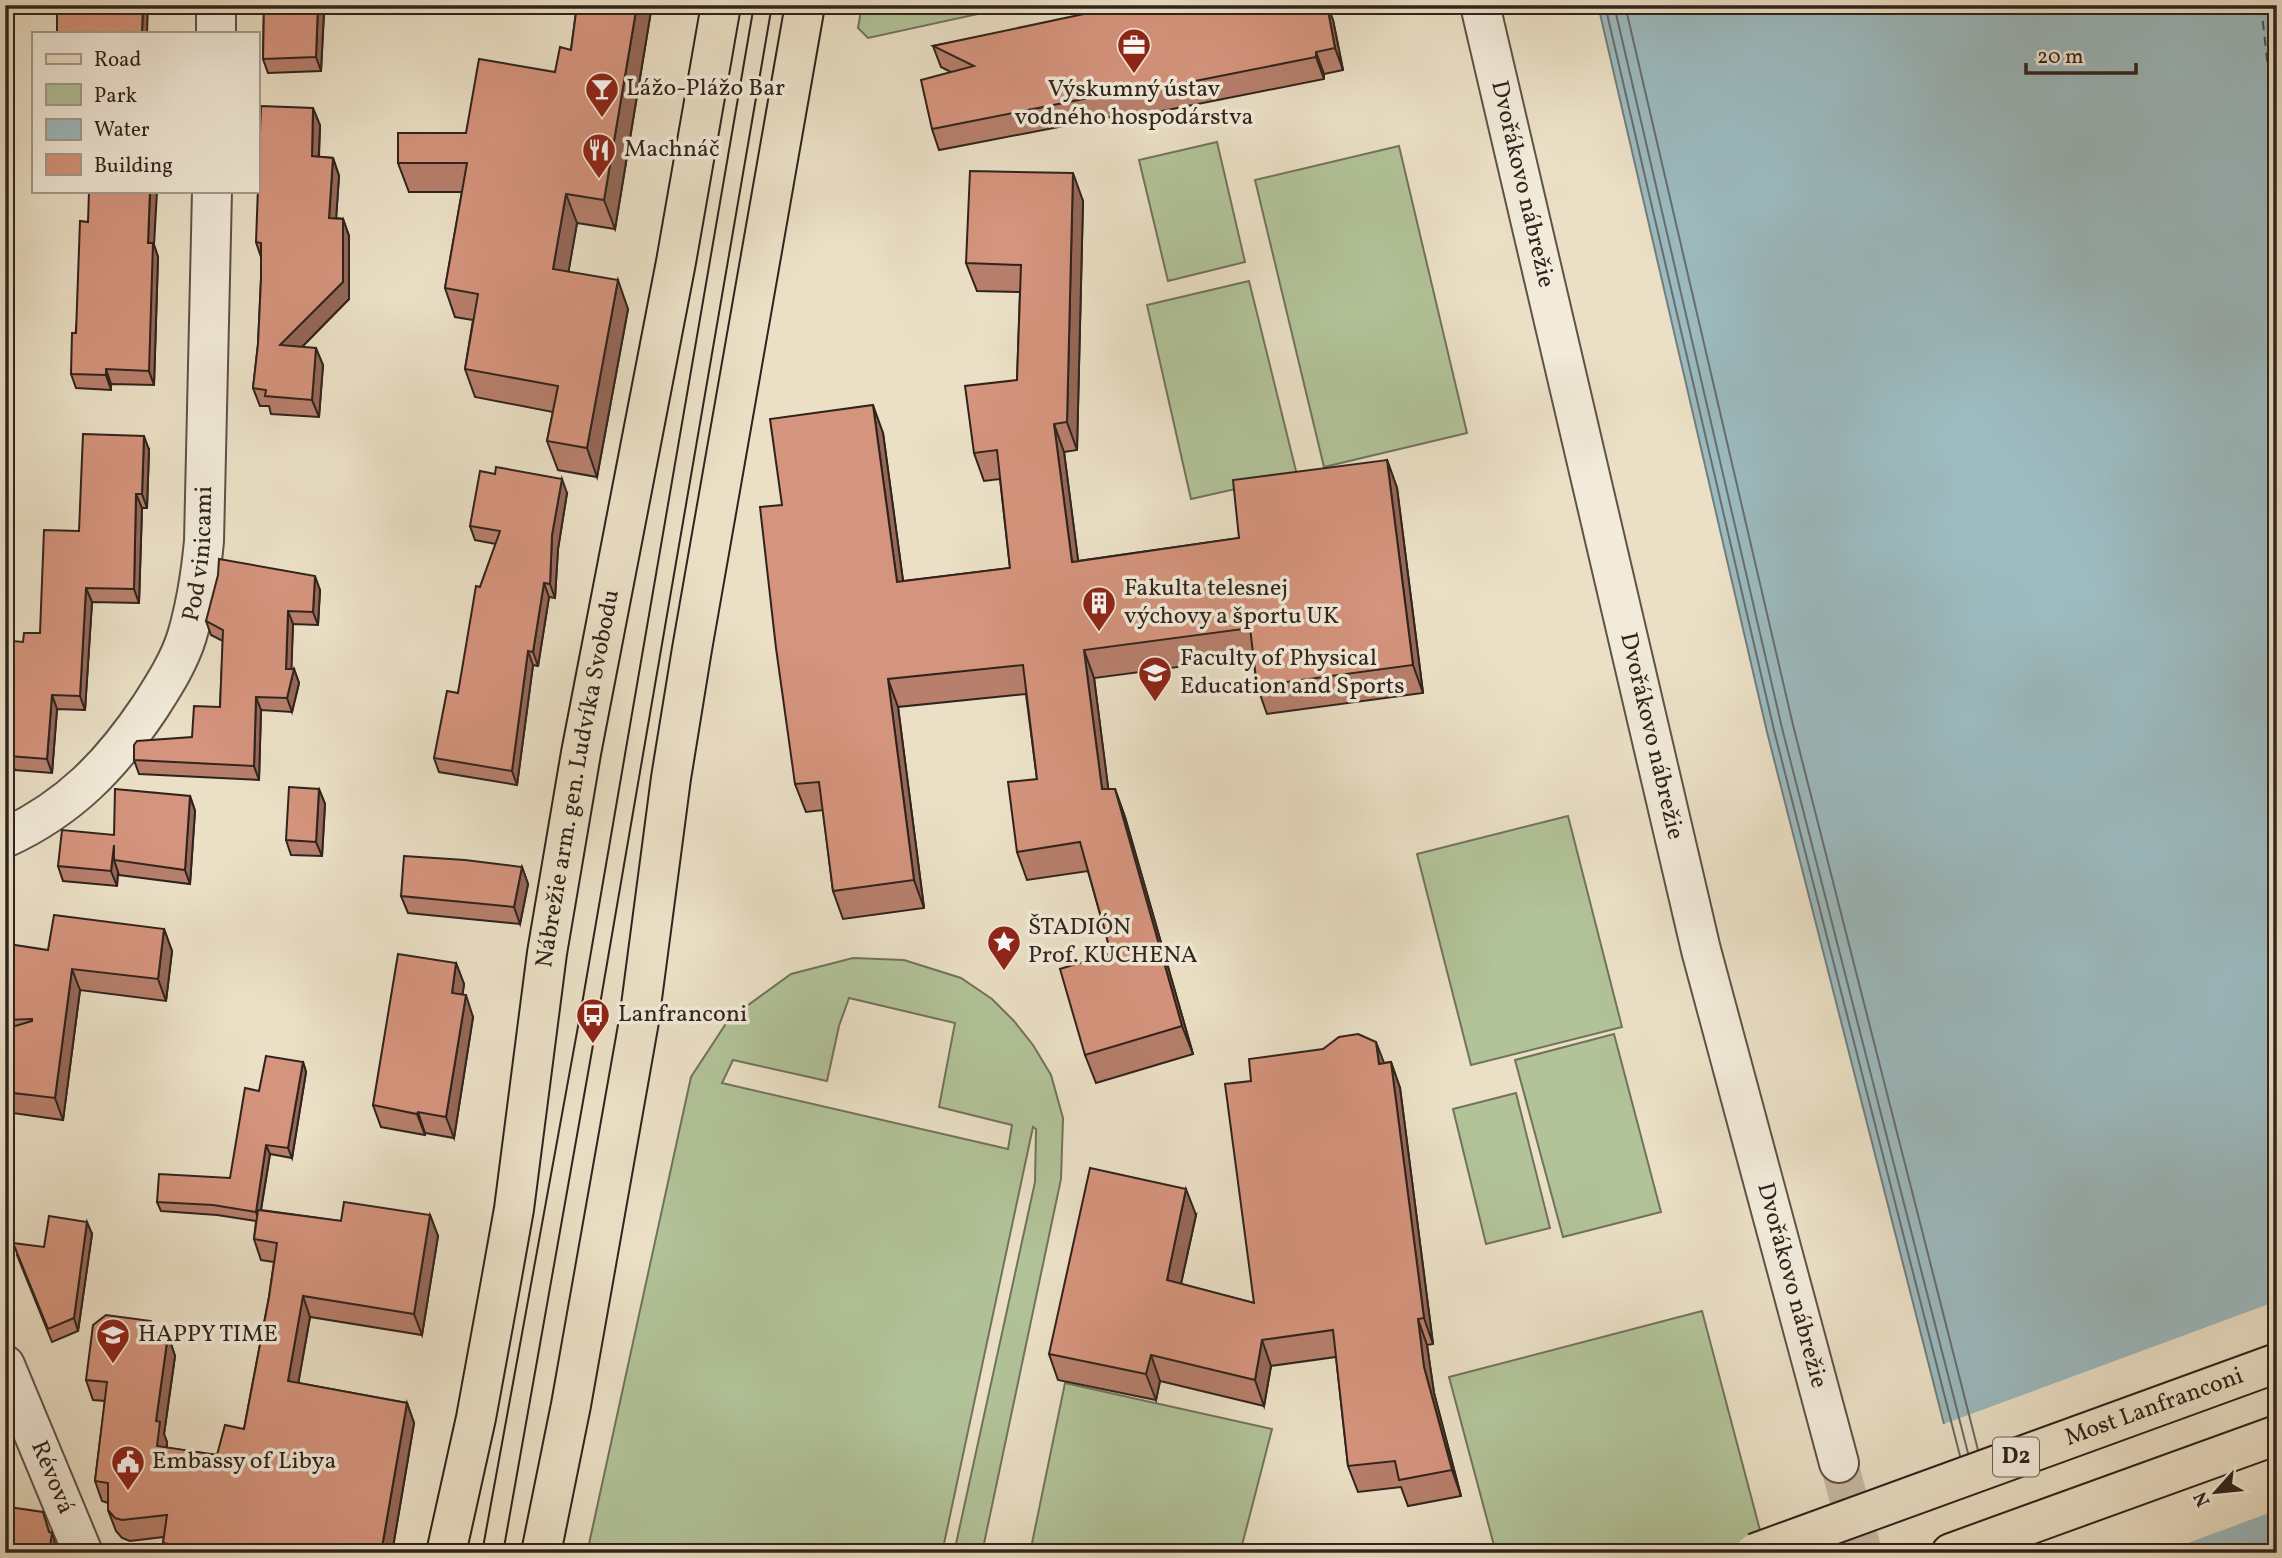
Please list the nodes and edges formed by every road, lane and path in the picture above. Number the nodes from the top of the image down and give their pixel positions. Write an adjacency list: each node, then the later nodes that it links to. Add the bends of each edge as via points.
1 (216, 5): 5 (street)
2 (721, 5): 13 (main road, Nábrežie arm. gen. Ludvíka Svobodu, via 581,753 547,953 514,1209)
3 (805, 5): 14 (main road, via 692,649 636,1034)
4 (1480, 5): 11 (street, Dvořákovo nábrežie, via 1701,950)
5 (216, 32)
6 (212, 192): 7 (street, Pod vinicami, via 204,541 187,637 154,700 108,764 68,801)
7 (5, 838)
8 (2277, 1363): 15 (main road, Most Lanfranconi / D2, bridge)
9 (5, 1365): 12 (street, Révová)
10 (2277, 1435): 16 (main road)
11 (1839, 1463)
12 (83, 1553)
13 (446, 1553)
14 (541, 1553)
15 (1755, 1553)
16 (1951, 1553)

